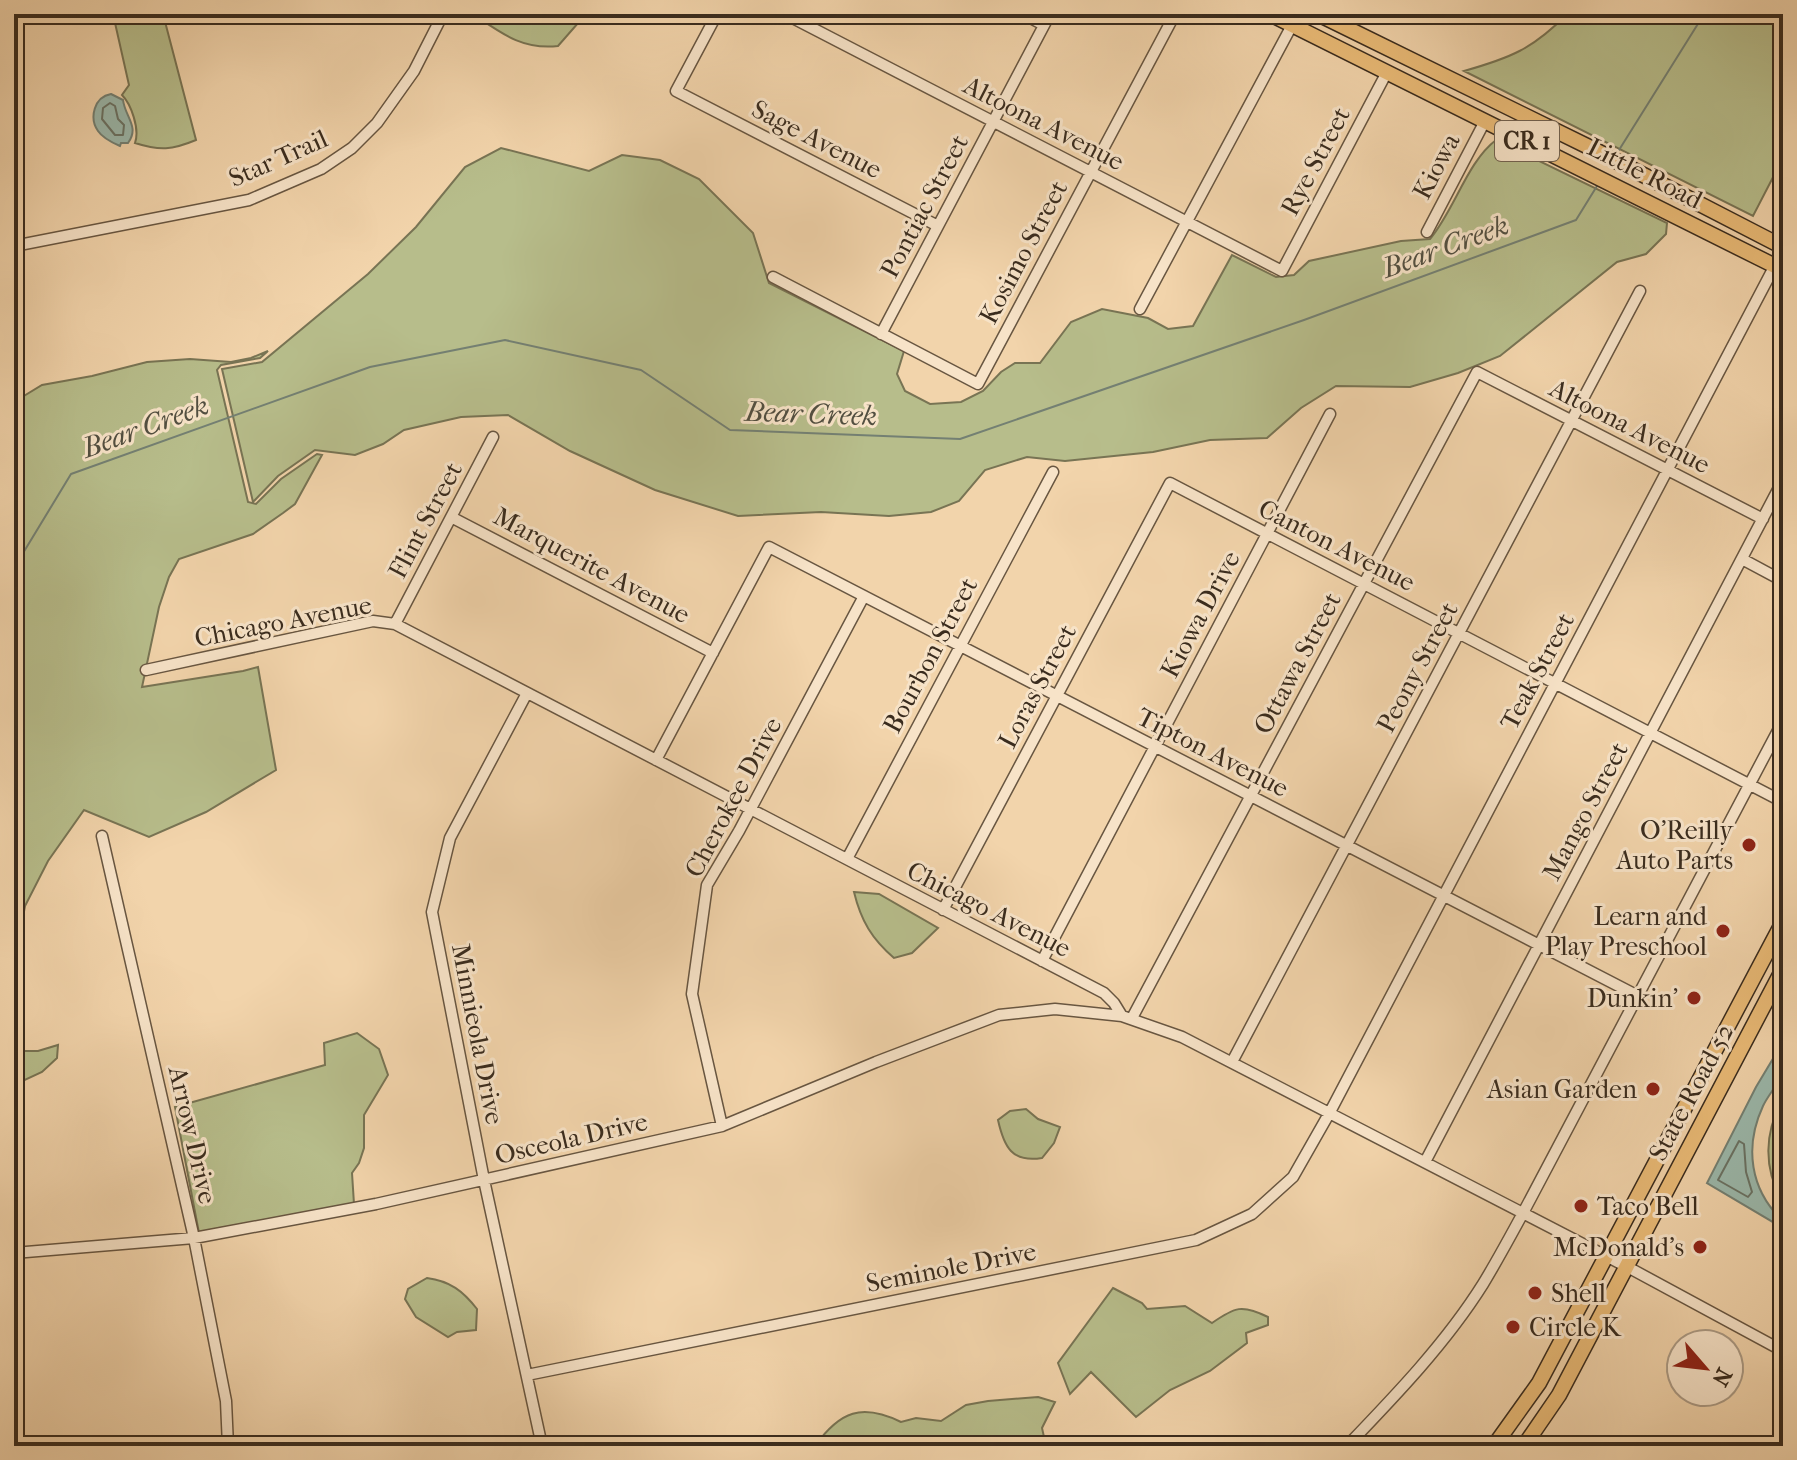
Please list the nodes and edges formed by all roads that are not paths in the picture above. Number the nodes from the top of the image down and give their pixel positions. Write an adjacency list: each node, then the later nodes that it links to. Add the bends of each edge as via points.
1 (443, 14): 20 (street, Star Trail, via 414,71 377,123 321,169 249,200)
2 (717, 14): 18 (street, Sage Avenue, via 676,91)
3 (785, 14): 14 (street, Altoona Avenue)
4 (1023, 14): 12 (street)
5 (1050, 14): 12 (street, Pontiac Street)
6 (1175, 14): 16 (street, Kosimo Street)
7 (1270, 14): 11 (main road, Little Road / CR 1)
8 (1318, 14): 21 (main road, Little Road / CR 1)
9 (1449, 14): 10 (street)
10 (1498, 14)
11 (1294, 19): 13 (main road, Little Road / CR 1); 17 (street)
12 (1044, 25): 14 (street, Pontiac Street)
13 (1387, 72): 15 (main road, Little Road / CR 1); 23 (street, Rye Street)
14 (993, 121): 16 (street, Altoona Avenue); 18 (street, Pontiac Street)
15 (1485, 121): 19 (street, Kiowa); 22 (main road, Little Road / CR 1)
16 (1091, 172): 17 (street, Altoona Avenue); 27 (street, Kosimo Street, via 978,384)
17 (1186, 221): 23 (street, Altoona Avenue); 26 (street)
18 (938, 226): 27 (street, Pontiac Street)
19 (1427, 232)
20 (14, 246)
21 (1783, 249): 22 (street, Teak Street)
22 (1779, 268): 32 (street, Teak Street)
23 (1282, 271)
24 (773, 277): 27 (street)
25 (1640, 291): 30 (street, Peony Street)
26 (1140, 309)
27 (881, 334)
28 (1477, 372): 30 (street, Altoona Avenue); 41 (street, Ottawa Street)
29 (1330, 414): 38 (street, Kiowa Drive)
30 (1572, 420): 32 (street, Altoona Avenue); 44 (street, Peony Street)
31 (493, 437): 36 (street, Flint Street)
32 (1668, 470): 37 (street, Altoona Avenue); 48 (street, Teak Street)
33 (1053, 472): 45 (street, Bourbon Street)
34 (1783, 480): 37 (street, Mango Street)
35 (1170, 483): 38 (street, Canton Avenue); 50 (street, Loras Street)
36 (451, 517): 43 (street, Flint Street); 46 (street, Marquerite Avenue)
37 (1763, 519): 39 (street, Mango Street)
38 (1267, 534): 41 (street, Canton Avenue); 53 (street, Kiowa Drive)
39 (1742, 559): 40 (street); 52 (street, Mango Street)
40 (1783, 581)
41 (1364, 584): 44 (street, Canton Avenue); 56 (street, Ottawa Street)
42 (864, 596): 45 (street, Tipton Avenue); 46 (street, Tipton Avenue, via 769,547); 58 (street, Cherokee Drive)
43 (395, 624): 47 (street, Chicago Avenue, via 373,621); 49 (street, Chicago Avenue)
44 (1459, 634): 48 (street, Canton Avenue); 60 (street, Peony Street)
45 (960, 646): 50 (street, Tipton Avenue); 61 (street, Bourbon Street)
46 (713, 653): 54 (street)
47 (146, 670)
48 (1555, 684): 52 (street, Canton Avenue); 62 (street, Teak Street)
49 (527, 693): 54 (street, Chicago Avenue); 74 (street, Minnieola Drive, via 450,838 432,912)
50 (1057, 696): 53 (street, Tipton Avenue); 63 (street, Loras Street)
51 (1783, 721): 55 (street)
52 (1650, 733): 55 (street, Canton Avenue); 65 (street, Mango Street)
53 (1155, 747): 56 (street, Tipton Avenue); 66 (street, Kiowa Drive)
54 (656, 760): 58 (street, Chicago Avenue)
55 (1749, 785): 57 (street, Canton Avenue); 68 (street)
56 (1251, 796): 60 (street, Tipton Avenue); 69 (street, Ottawa Street)
57 (1783, 802)
58 (751, 810): 61 (street, Chicago Avenue); 72 (street, Cherokee Drive, via 707,885 692,994)
59 (102, 836): 76 (street, Arrow Drive)
60 (1347, 846): 62 (street, Tipton Avenue); 70 (street, Peony Street)
61 (847, 859): 63 (street, Chicago Avenue)
62 (1443, 896): 65 (street, Tipton Avenue); 71 (street, Teak Street)
63 (943, 910): 66 (street, Chicago Avenue)
64 (1783, 922): 78 (main road, State Road 52)
65 (1539, 945): 68 (street, Tipton Avenue); 73 (street, Mango Street)
66 (1042, 961): 69 (street, Chicago Avenue, via 1104,993)
67 (1783, 969): 79 (main road, State Road 52)
68 (1638, 996): 75 (street)
69 (1127, 1017): 70 (street, Chicago Avenue); 72 (street, Osceola Drive, via 1055,1009 999,1015)
70 (1232, 1062): 71 (street, Chicago Avenue)
71 (1330, 1112): 73 (street, Chicago Avenue); 81 (street, Seminole Drive, via 1293,1177 1252,1214 1196,1240)
72 (722, 1126): 74 (street, Osceola Drive)
73 (1425, 1162): 75 (street, Chicago Avenue)
74 (484, 1180): 76 (street, Osceola Drive); 81 (street, Minnieola Drive)
75 (1523, 1213): 78 (street, Chicago Avenue); 84 (street, via 1482,1285 1441,1341)
76 (194, 1238): 77 (street, Osceola Drive); 82 (street, Arrow Drive, via 226,1401)
77 (14, 1253)
78 (1605, 1256): 79 (street, Chicago Avenue); 85 (main road, State Road 52, via 1539,1383)
79 (1627, 1268): 80 (street, Chicago Avenue); 86 (main road, State Road 52, via 1559,1395)
80 (1783, 1351)
81 (527, 1375): 83 (street, Minnieola Drive)
82 (228, 1446)
83 (542, 1446)
84 (1347, 1446)
85 (1494, 1446)
86 (1524, 1446)

